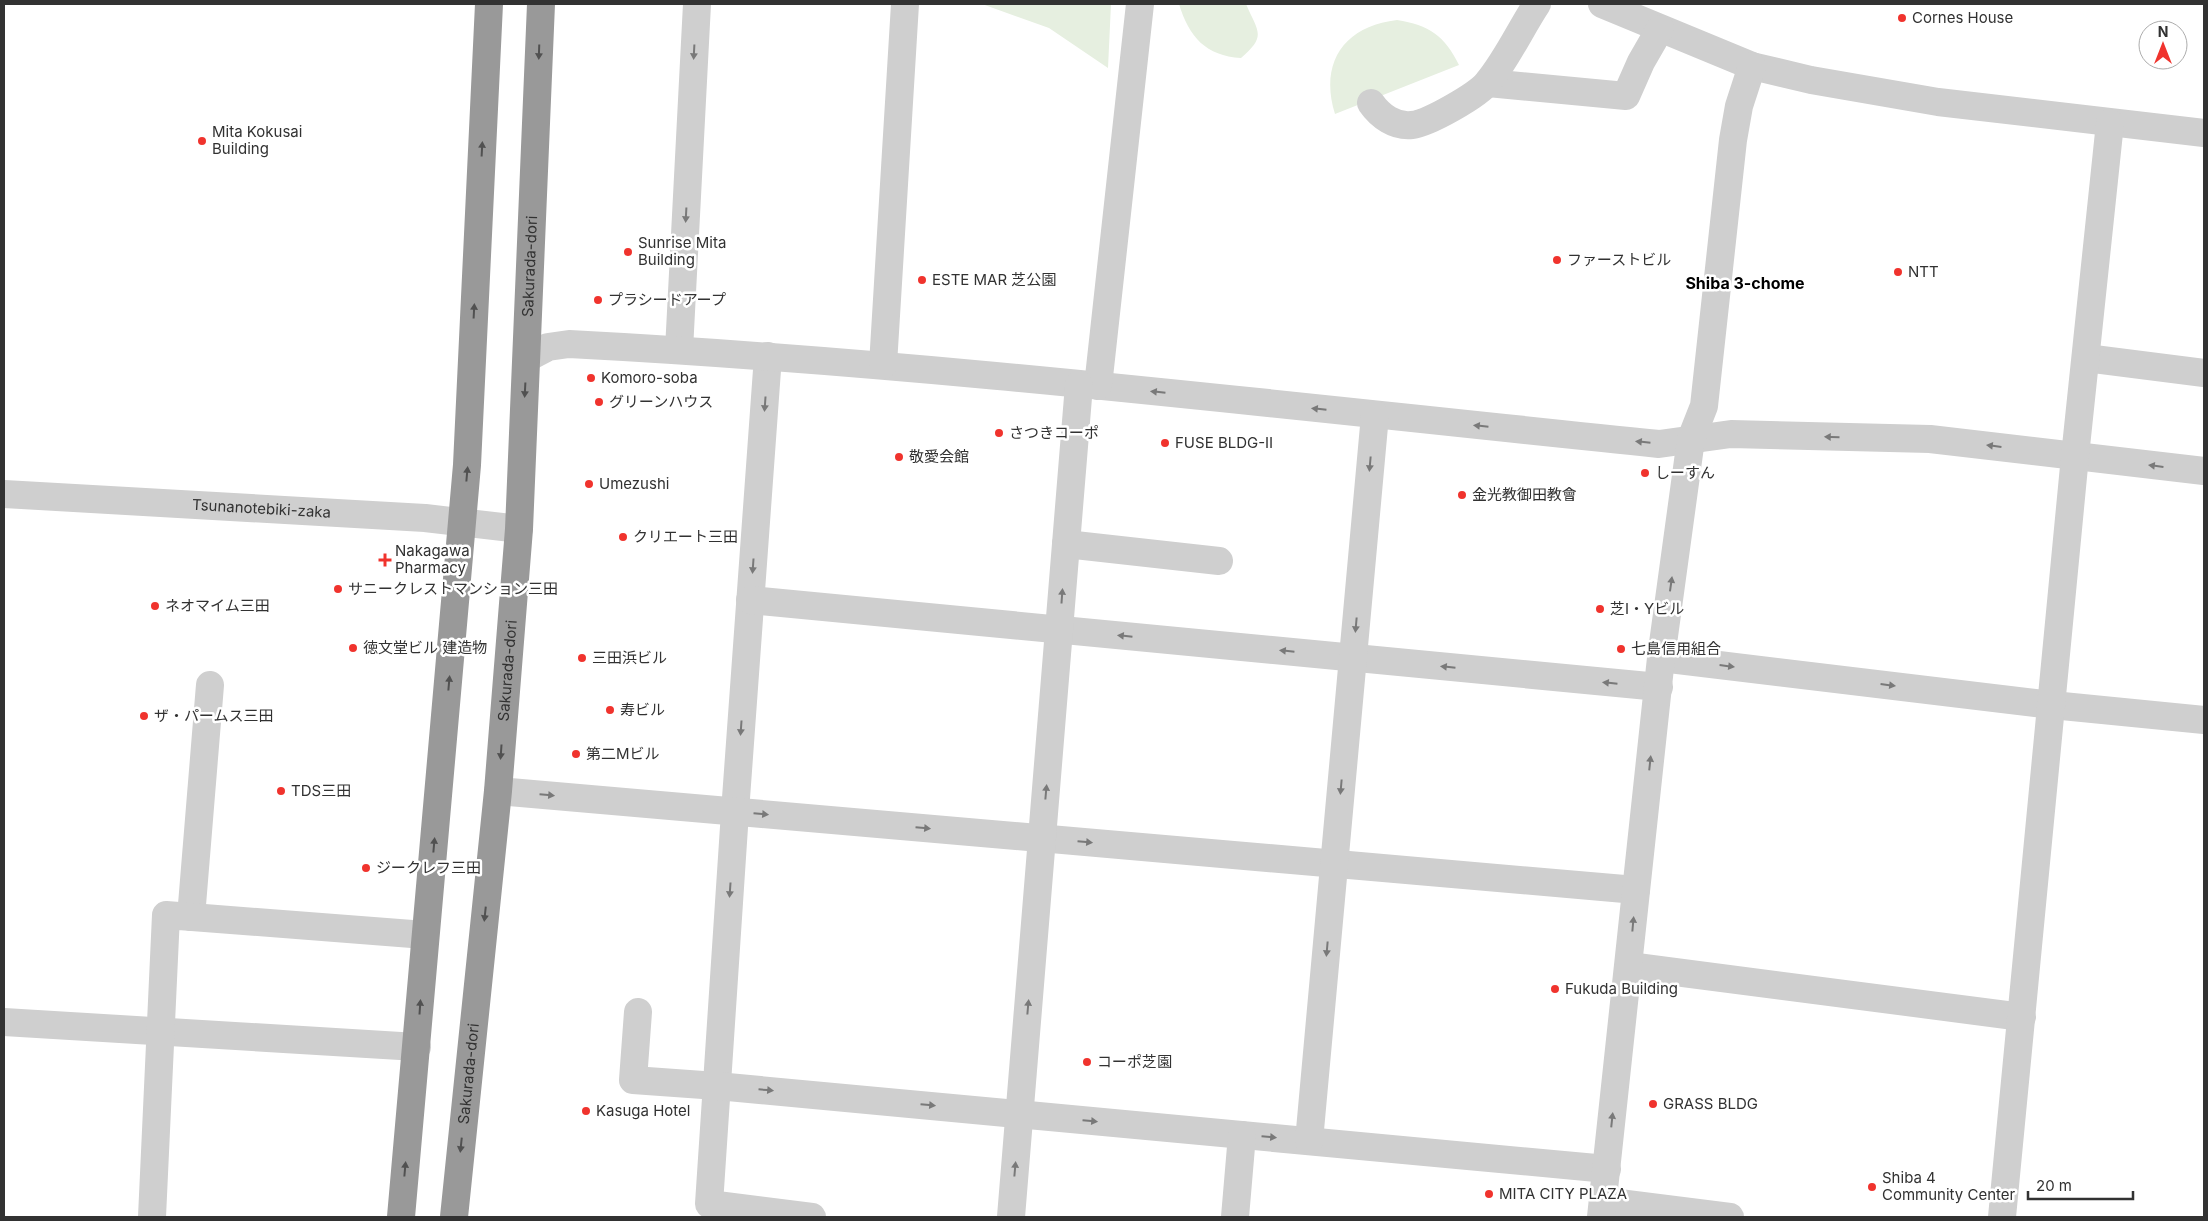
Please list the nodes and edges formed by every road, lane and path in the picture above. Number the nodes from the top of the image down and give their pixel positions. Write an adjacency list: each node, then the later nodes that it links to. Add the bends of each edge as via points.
1 (489, 4): 26 (highway, one-way to 1)
2 (541, 4): 16 (highway, Sakurada-dori, one-way to 16)
3 (696, 4): 14 (street, one-way to 14)
4 (906, 4): 18 (street)
5 (1140, 4): 20 (street)
6 (1537, 4): 10 (street)
7 (1602, 4): 8 (street)
8 (1660, 29): 9 (street); 10 (street, via 1626,96)
9 (1752, 66): 12 (street, via 1811,80 1938,102); 22 (street, via 1739,106 1733,140 1704,406)
10 (1488, 83): 11 (street, via 1463,102 1412,125 1388,121)
11 (1371, 103)
12 (2110, 123): 13 (street); 17 (street)
13 (2204, 133)
14 (679, 350): 15 (street); 16 (street, via 569,344 548,347)
15 (768, 356): 18 (street); 30 (street, one-way to 30)
16 (527, 358): 27 (highway, Sakurada-dori, one-way to 27)
17 (2086, 358): 19 (street); 23 (street)
18 (883, 365): 20 (street)
19 (2204, 373)
20 (1089, 385): 21 (street, one-way to 20); 28 (street)
21 (1375, 415): 22 (street, one-way to 21, via 1659,444); 32 (street, one-way to 32)
22 (1691, 440): 23 (street, one-way to 22, via 1930,439 1731,434); 33 (street, one-way to 22)
23 (2075, 456): 24 (street, one-way to 23); 36 (street)
24 (2204, 472)
25 (4, 494): 26 (street, Tsunanotebiki-zaka)
26 (462, 522): 27 (street, Tsunanotebiki-zaka); 44 (highway, one-way to 26)
27 (519, 529): 38 (highway, Sakurada-dori, one-way to 38)
28 (1066, 544): 29 (street); 31 (street, one-way to 28)
29 (1219, 561)
30 (750, 600): 31 (street); 39 (street, one-way to 39)
31 (1059, 629): 32 (street, one-way to 31); 40 (street, one-way to 31)
32 (1353, 658): 35 (street, one-way to 32); 41 (street, one-way to 41)
33 (1661, 658): 35 (street); 36 (street, one-way to 36)
34 (210, 685): 43 (street)
35 (1659, 687): 42 (street, one-way to 35)
36 (2052, 705): 37 (street); 47 (street)
37 (2204, 720)
38 (498, 791): 39 (street, one-way to 39); 59 (highway, Sakurada-dori, one-way to 59)
39 (734, 812): 40 (street, one-way to 40); 51 (street, one-way to 51)
40 (1042, 839): 41 (street, one-way to 41); 52 (street, one-way to 40)
41 (1334, 864): 42 (street); 54 (street, one-way to 54)
42 (1636, 890): 45 (street, one-way to 42)
43 (191, 917): 44 (street); 49 (street, via 166,915)
44 (425, 935): 50 (highway, one-way to 44)
45 (1629, 966): 47 (street); 55 (street, one-way to 45)
46 (638, 1012): 51 (street, via 633,1080)
47 (2022, 1017): 64 (street)
48 (4, 1022): 49 (street)
49 (160, 1032): 50 (street); 57 (street)
50 (417, 1047): 58 (highway, one-way to 50)
51 (717, 1086): 52 (street, one-way to 52); 60 (street, via 709,1204)
52 (1019, 1114): 53 (street, one-way to 53); 61 (street, one-way to 52)
53 (1242, 1135): 54 (street, one-way to 54); 62 (street)
54 (1309, 1141): 55 (street)
55 (1607, 1169): 56 (street)
56 (1602, 1209): 63 (street)
57 (152, 1217)
58 (400, 1217)
59 (454, 1217)
60 (812, 1217)
61 (1011, 1217)
62 (1235, 1217)
63 (1730, 1217)
64 (2002, 1217)

